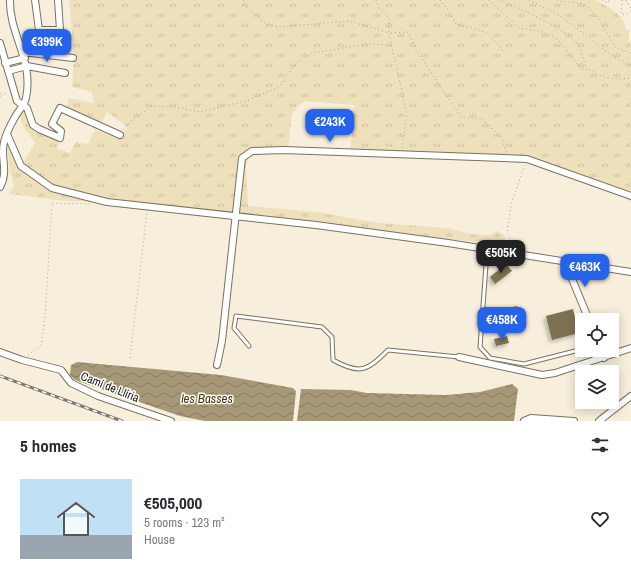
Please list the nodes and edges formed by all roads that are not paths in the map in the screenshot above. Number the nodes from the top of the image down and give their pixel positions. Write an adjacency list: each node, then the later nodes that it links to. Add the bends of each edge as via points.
1 (10, 0): 7 (street, via 9,11)
2 (35, 0): 4 (street)
3 (58, 0): 4 (street, via 60,30)
4 (39, 30): 6 (street)
5 (0, 43): 9 (street)
6 (38, 53): 7 (street); 8 (street)
7 (24, 55): 9 (street); 10 (street)
8 (73, 58)
9 (5, 63): 11 (street)
10 (27, 66): 11 (street); 12 (street); 13 (street, via 26,99)
11 (8, 70): 13 (street, via 13,92)
12 (65, 73)
13 (22, 106): 14 (street); 15 (street, via 27,108 33,125 60,138 61,131 52,124 60,108)
14 (7, 134): 16 (street, via 4,143 5,172); 18 (street, via 22,166 52,188 107,202)
15 (120, 135)
16 (0, 186)
17 (631, 196): 18 (street, via 527,159 252,151 242,158)
18 (236, 216): 19 (street, via 448,243); 28 (street)
19 (565, 262): 21 (street); 22 (street)
20 (486, 265): 27 (lane, via 480,347 490,358 524,364 579,350)
21 (631, 272)
22 (585, 313)
23 (249, 346): 26 (lane, via 234,328 236,316 322,327 332,337 333,360 347,368 369,367 388,350)
24 (631, 348): 27 (street)
25 (0, 352): 30 (street, Camí de Llíria, via 61,370 71,383 98,396)
26 (459, 357): 27 (street, via 542,374 555,373)
27 (601, 359)
28 (217, 365)
29 (631, 396): 33 (street)
30 (171, 421)
31 (524, 421): 32 (street, via 531,418)
32 (574, 421)
33 (599, 421)

